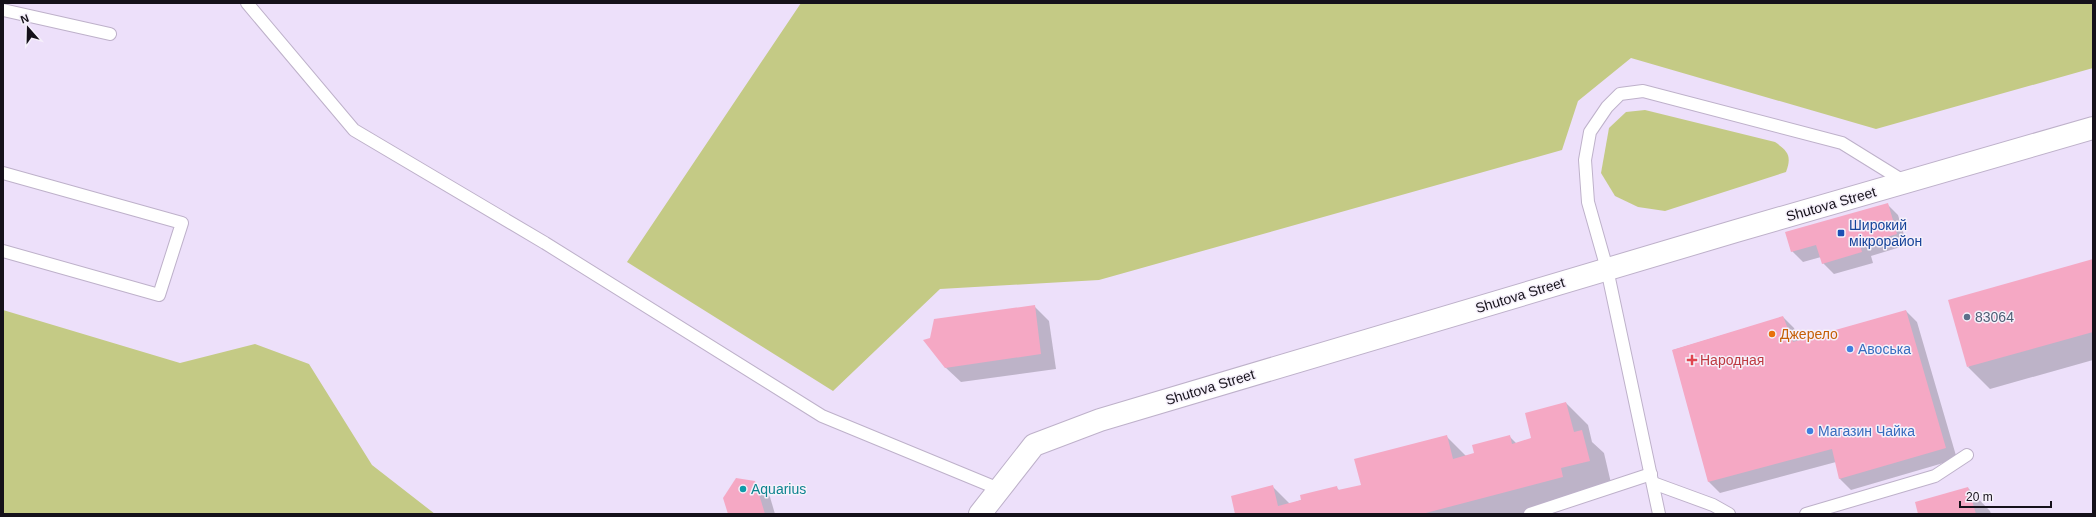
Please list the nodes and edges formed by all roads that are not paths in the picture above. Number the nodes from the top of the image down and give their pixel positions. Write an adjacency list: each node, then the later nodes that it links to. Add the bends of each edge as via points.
1 (247, 3): 11 (lane, via 354,130 545,243 822,416)
2 (3, 10): 3 (lane)
3 (110, 34)
4 (2093, 128): 6 (street, Shutova Street)
5 (3, 173): 7 (lane, via 182,223 159,295)
6 (1905, 182): 8 (street, Shutova Street); 8 (lane, via 1842,143 1643,91 1620,94 1607,107 1590,132 1586,160 1588,202)
7 (3, 250)
8 (1607, 269): 10 (lane); 11 (street, Shutova Street, via 1100,420 1034,446)
9 (1967, 455): 16 (lane, via 1935,476)
10 (1652, 479): 13 (lane); 14 (lane); 15 (lane)
11 (999, 489): 12 (street, Shutova Street)
12 (980, 514)
13 (1530, 514)
14 (1659, 514)
15 (1729, 514)
16 (1806, 514)

